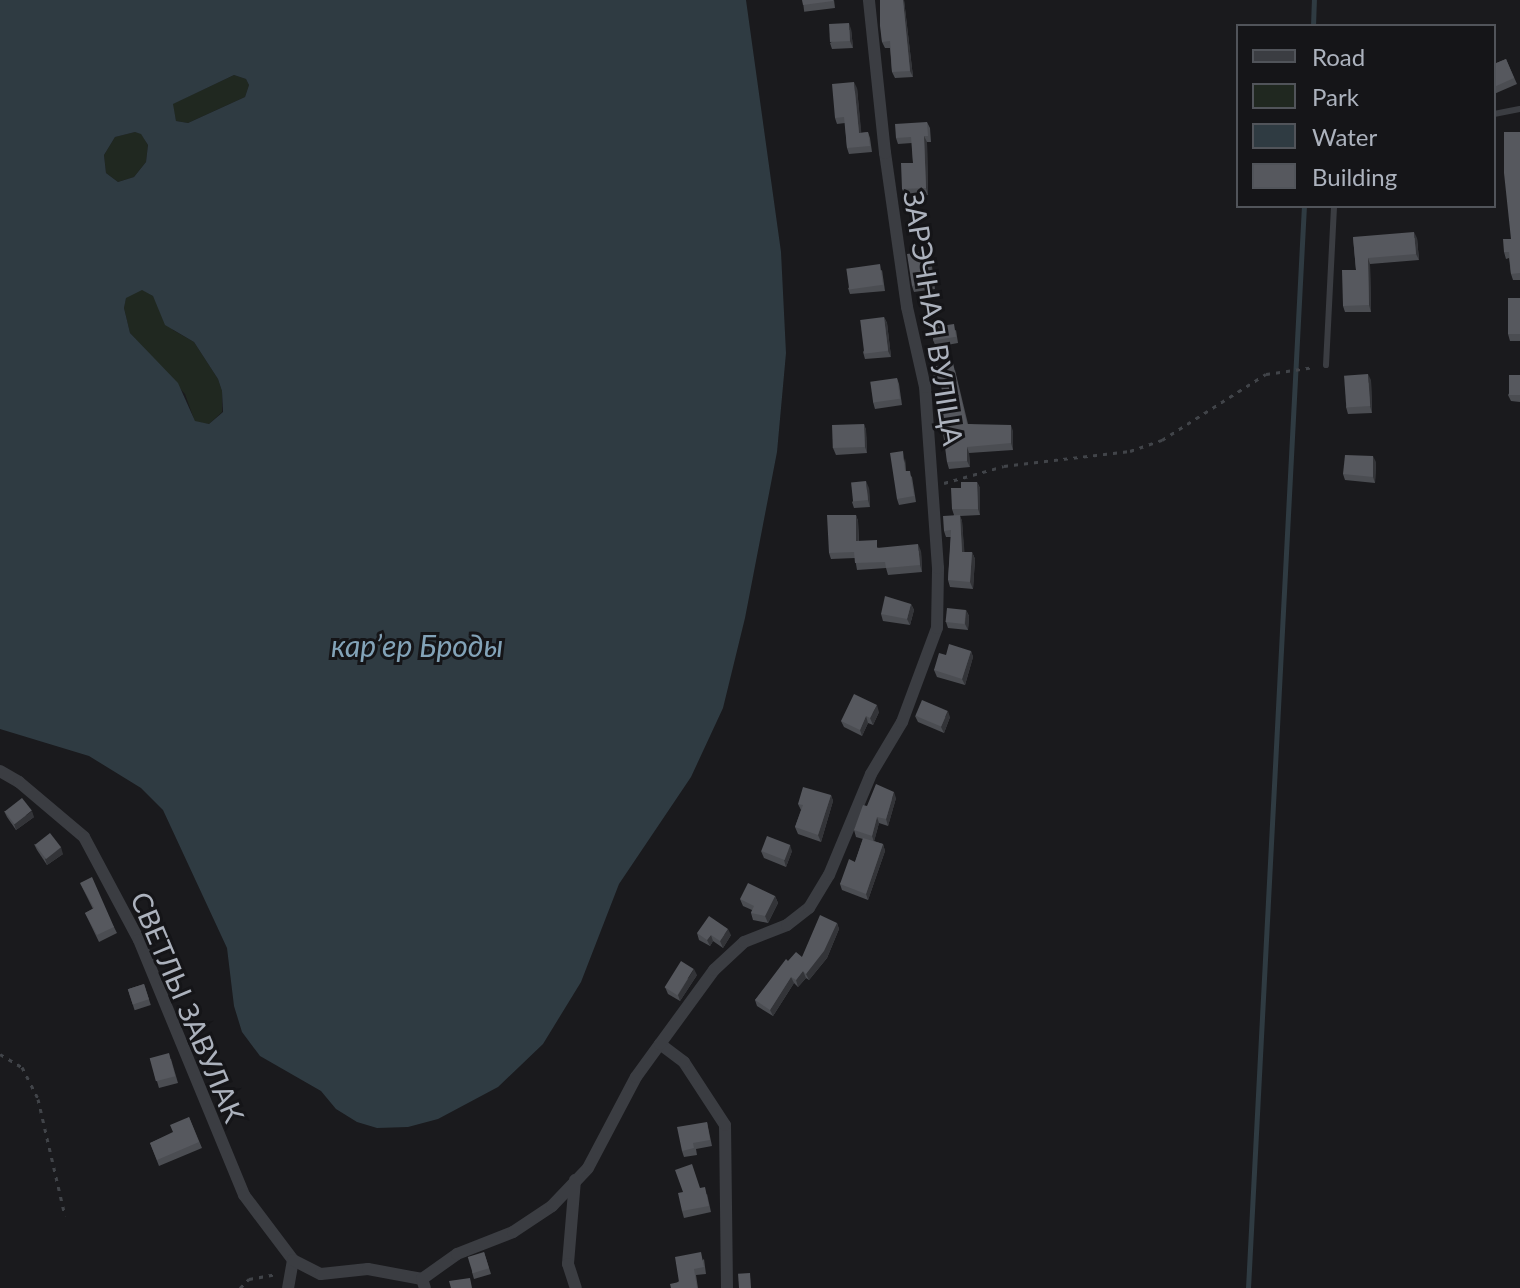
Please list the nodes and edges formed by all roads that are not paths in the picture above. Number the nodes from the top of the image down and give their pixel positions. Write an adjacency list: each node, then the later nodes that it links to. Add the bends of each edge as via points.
1 (869, 0): 7 (street, ЗАРЭЧНАЯ ВУЛІЦА, via 907,307 925,387 937,628 902,722 871,774 829,875 809,908 787,925 744,942 714,970)
2 (1520, 109): 3 (lane)
3 (1496, 114)
4 (1334, 208): 5 (lane)
5 (1326, 365)
6 (0, 771): 9 (street, СВЕТЛЫ ЗАВУЛАК, via 84,837 139,940 244,1195)
7 (660, 1044): 8 (street, ЗАРЭЧНАЯ ВУЛІЦА, via 636,1077 588,1168); 13 (street, via 684,1062 725,1125)
8 (575, 1180): 10 (street, ЗАРЭЧНАЯ ВУЛІЦА, via 552,1206 513,1232 457,1254); 12 (street, via 568,1264)
9 (292, 1266): 10 (street, via 321,1274 368,1269); 11 (street)
10 (423, 1284)
11 (288, 1288)
12 (576, 1288)
13 (727, 1288)

